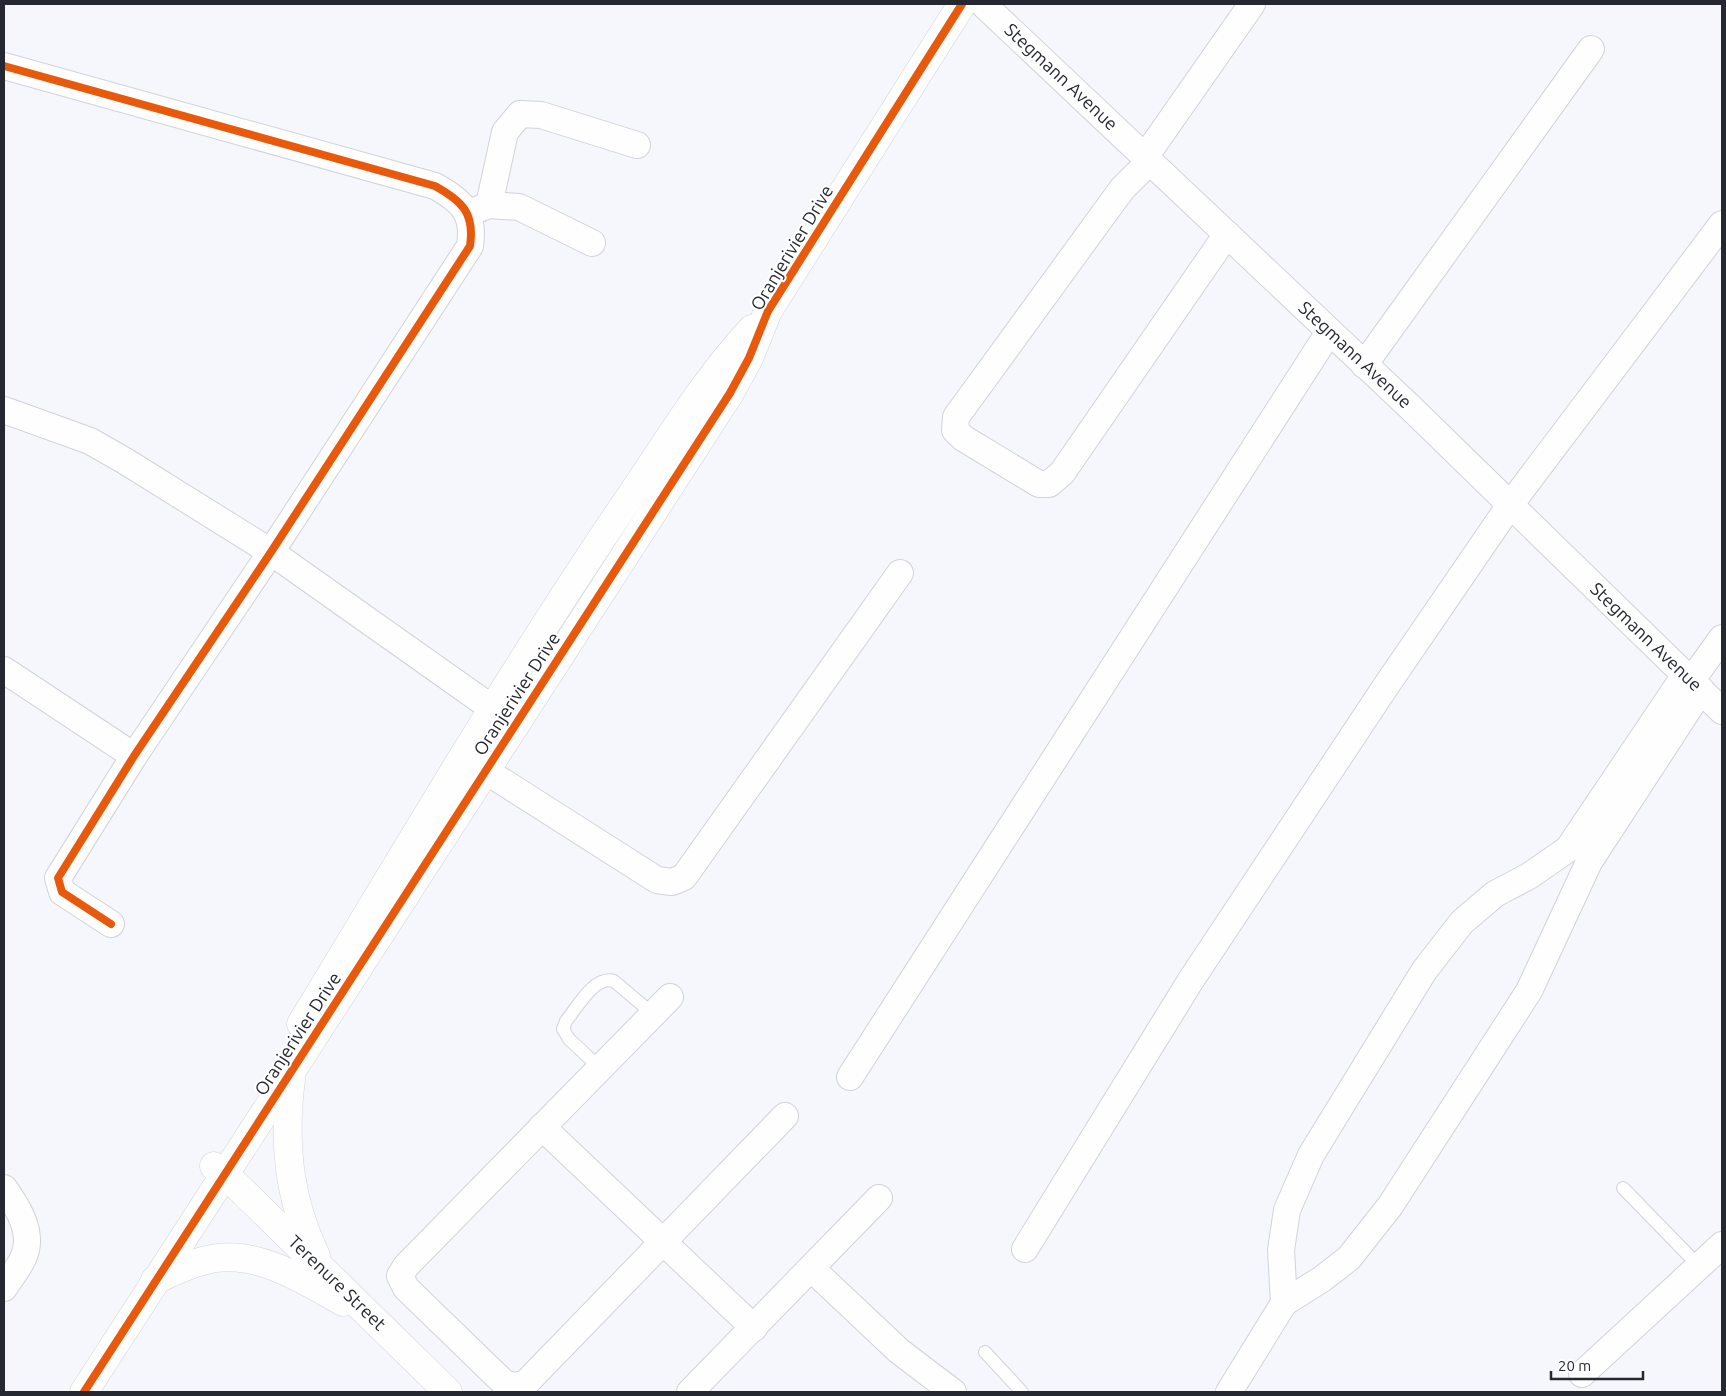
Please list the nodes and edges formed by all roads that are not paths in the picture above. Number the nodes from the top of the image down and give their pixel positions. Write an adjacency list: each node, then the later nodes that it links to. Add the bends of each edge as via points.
1 (962, 4): 12 (street, Oranjerivier Drive)
2 (983, 4): 7 (street, Stegmann Avenue)
3 (1252, 4): 7 (street)
4 (1591, 50): 14 (street)
5 (4, 66): 8 (street, via 435,186)
6 (636, 145): 8 (street, via 541,115 520,114 505,132)
7 (1147, 159): 10 (street, Stegmann Avenue); 10 (street, via 1122,188 956,417 955,430 962,438 1039,484 1049,484 1062,473)
8 (478, 209): 11 (street, via 519,206); 17 (street, via 470,246)
9 (1722, 224): 16 (street)
10 (1227, 234): 13 (street, Stegmann Avenue)
11 (592, 243)
12 (768, 310): 22 (street, Oranjerivier Drive, via 738,344 684,419 595,548); 24 (street, Oranjerivier Drive, via 749,358 730,393)
13 (1329, 332): 14 (street, Stegmann Avenue); 31 (street)
14 (1364, 365): 16 (street, Stegmann Avenue)
15 (4, 410): 17 (street, via 90,441)
16 (1510, 505): 21 (street, Stegmann Avenue); 40 (street, via 1197,972)
17 (271, 552): 22 (street); 25 (street)
18 (900, 573): 26 (street, via 684,877 672,882 657,880)
19 (1722, 638): 21 (street)
20 (4, 670): 25 (street)
21 (1692, 682): 23 (street, Stegmann Avenue); 46 (street, via 1589,862 1529,991 1390,1206 1349,1258); 46 (street, via 1568,849 1529,876 1495,894 1462,922 1424,971 1311,1155 1287,1210 1281,1250)
22 (492, 710): 24 (street); 34 (street, Oranjerivier Drive)
23 (1722, 711)
24 (515, 725): 26 (street, Oranjerivier Drive)
25 (134, 756): 27 (street, via 58,878 62,892)
26 (486, 771): 30 (street, Oranjerivier Drive)
27 (111, 924)
28 (662, 1006): 29 (street); 29 (lane, via 614,981 598,982 563,1029 569,1039)
29 (600, 1068): 33 (street)
30 (292, 1072): 34 (street, Oranjerivier Drive); 43 (street, via 286,1112 290,1176 297,1210)
31 (850, 1077)
32 (785, 1116): 38 (street)
33 (542, 1128): 38 (street); 38 (street, via 406,1266 400,1276 406,1288 504,1383 514,1386 526,1384)
34 (220, 1170): 43 (street, Terenure Street); 44 (street, Oranjerivier Drive); 51 (street, Oranjerivier Drive)
35 (4, 1188): 45 (street, via 16,1206 28,1240 24,1256)
36 (1623, 1188): 41 (lane)
37 (879, 1198): 42 (street)
38 (663, 1242): 48 (street)
39 (1722, 1245): 41 (street)
40 (1024, 1249)
41 (1698, 1266): 50 (street)
42 (812, 1269): 48 (street); 55 (street, via 899,1351)
43 (323, 1270): 47 (street, Terenure Street)
44 (155, 1280): 47 (street, via 188,1265 218,1258 247,1259 278,1269); 52 (street, Oranjerivier Drive)
45 (4, 1288)
46 (1284, 1304): 57 (street)
47 (371, 1317): 53 (street, Terenure Street)
48 (754, 1328): 54 (street)
49 (985, 1352): 56 (lane)
50 (1582, 1374)
51 (66, 1392)
52 (84, 1392)
53 (448, 1392)
54 (690, 1392)
55 (953, 1392)
56 (1022, 1392)
57 (1229, 1392)

